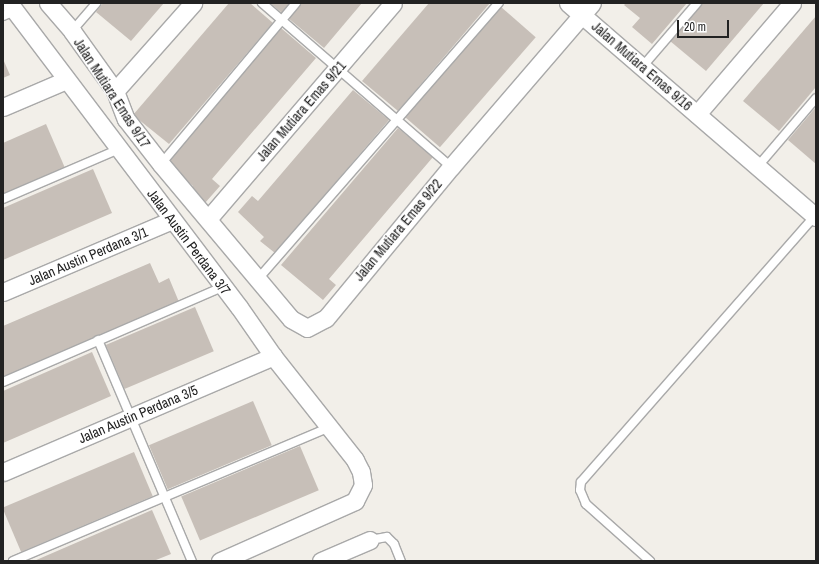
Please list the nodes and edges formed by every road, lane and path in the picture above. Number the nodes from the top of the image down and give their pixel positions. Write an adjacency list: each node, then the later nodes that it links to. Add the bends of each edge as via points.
1 (48, 3): 14 (street, Jalan Mutiara Emas 9/17)
2 (96, 3): 14 (lane)
3 (192, 3): 18 (street)
4 (262, 3): 13 (lane)
5 (296, 3): 13 (lane)
6 (393, 3): 16 (street, Jalan Mutiara Emas 9/21)
7 (500, 3): 22 (lane)
8 (568, 3): 11 (street, Jalan Mutiara Emas 9/16)
9 (697, 3): 15 (lane)
10 (792, 3): 21 (street)
11 (587, 9): 15 (street, Jalan Mutiara Emas 9/16); 26 (street, Jalan Mutiara Emas 9/22)
12 (9, 10): 17 (street, Jalan Austin Perdana 3/7)
13 (282, 20): 16 (lane); 24 (lane)
14 (72, 31): 18 (street, Jalan Mutiara Emas 9/17)
15 (642, 67): 21 (street, Jalan Mutiara Emas 9/16)
16 (337, 68): 22 (lane); 29 (street, Jalan Mutiara Emas 9/21)
17 (66, 80): 20 (street); 23 (street, Jalan Austin Perdana 3/7)
18 (114, 91): 24 (street, Jalan Mutiara Emas 9/17, via 126,119)
19 (816, 98): 25 (lane)
20 (3, 107)
21 (697, 114): 25 (street, Jalan Mutiara Emas 9/16)
22 (397, 120): 26 (lane); 31 (lane)
23 (119, 149): 27 (lane); 30 (street, Jalan Austin Perdana 3/7)
24 (161, 164): 29 (street, Jalan Mutiara Emas 9/17)
25 (758, 166): 28 (street, Jalan Mutiara Emas 9/16)
26 (451, 167): 31 (street, Jalan Mutiara Emas 9/22, via 326,318 315,325 307,328 298,325)
27 (3, 199)
28 (816, 216): 47 (lane, via 581,482 580,490 586,504)
29 (208, 219): 31 (street, Jalan Mutiara Emas 9/22)
30 (172, 220): 32 (street, Jalan Austin Perdana 3/7); 33 (street, Jalan Austin Perdana 3/1)
31 (258, 279)
32 (223, 287): 34 (lane); 35 (street, Jalan Austin Perdana 3/7)
33 (3, 292)
34 (98, 340): 36 (lane); 37 (lane)
35 (273, 356): 37 (street, Jalan Austin Perdana 3/5); 38 (street, Jalan Austin Perdana 3/7)
36 (3, 382)
37 (131, 417): 39 (street, Jalan Austin Perdana 3/5); 40 (lane)
38 (328, 428): 40 (lane); 44 (street, Jalan Austin Perdana 3/7, via 355,460 361,472 363,484 355,501)
39 (3, 472)
40 (164, 497): 42 (lane); 43 (lane)
41 (370, 540): 45 (street); 46 (lane, via 387,537 394,544)
42 (13, 561)
43 (192, 561)
44 (220, 561)
45 (321, 561)
46 (401, 561)
47 (650, 561)

